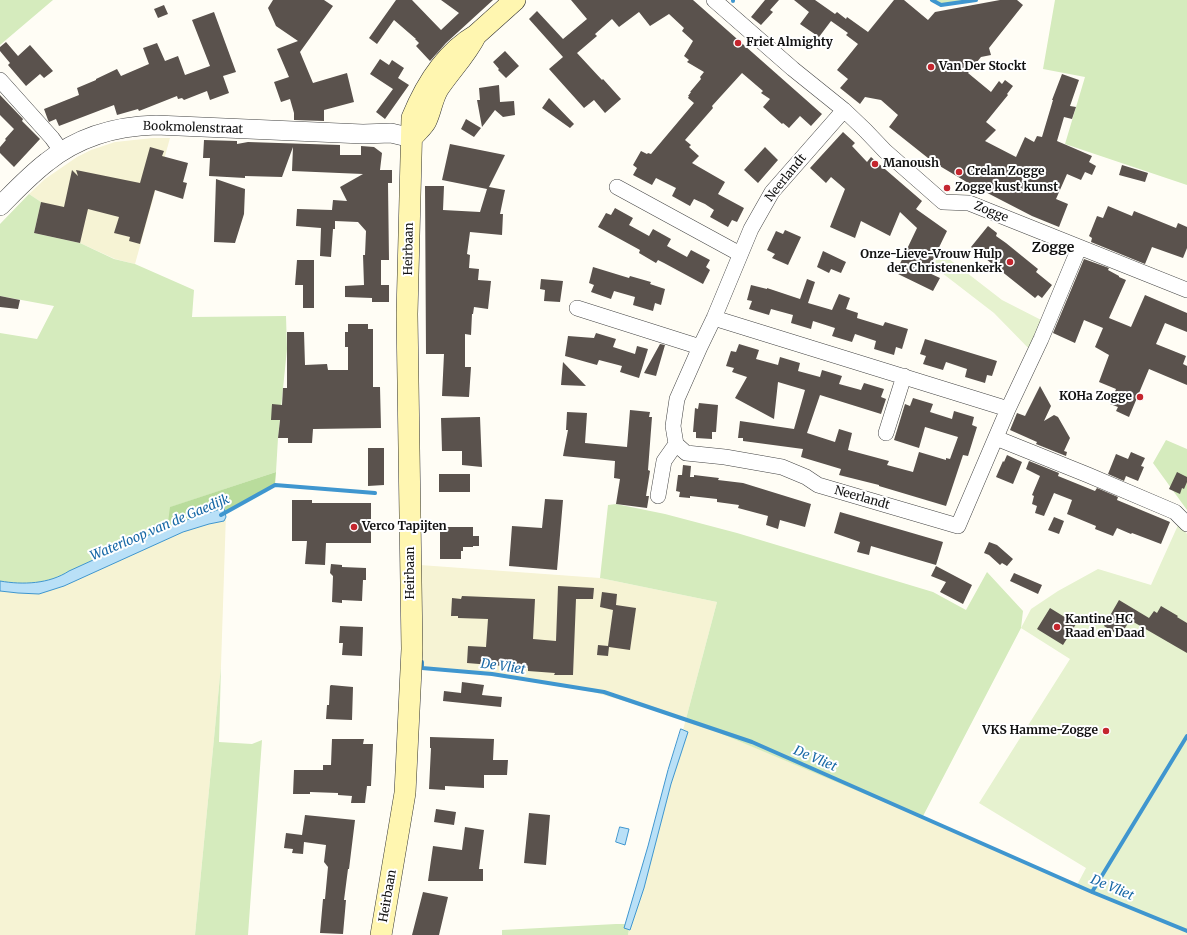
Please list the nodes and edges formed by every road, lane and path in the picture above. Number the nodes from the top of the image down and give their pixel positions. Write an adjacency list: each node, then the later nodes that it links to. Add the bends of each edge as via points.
1 (515, 0): 5 (main road, via 476,35 437,91 426,121)
2 (714, 0): 4 (street, Zogge)
3 (0, 80): 6 (street)
4 (844, 110): 9 (street, Zogge, via 942,202 969,203); 10 (street, Neerlandt, via 772,192)
5 (412, 138): 6 (street, Bookmolenstraat, via 391,133 138,126 88,138); 22 (main road, Heirbaan, via 407,314 411,664 405,793)
6 (62, 152): 8 (street, Bookmolenstraat, via 31,175)
7 (617, 187): 10 (street)
8 (0, 206)
9 (1079, 248): 11 (street, Zogge); 16 (street, Neerlandt, via 1038,346)
10 (740, 254): 13 (street, Neerlandt)
11 (1187, 290)
12 (577, 308): 14 (street)
13 (714, 318): 14 (street, Neerlandt); 15 (street)
14 (700, 347): 19 (street, Neerlandt, via 677,399 673,426)
15 (904, 376): 16 (street); 17 (street)
16 (1008, 409): 18 (street, Neerlandt)
17 (886, 433)
18 (996, 438): 19 (street, Neerlandt, via 958,526 818,485 806,476 782,467 686,453); 21 (street, via 1175,512)
19 (676, 444): 20 (street, via 664,461)
20 (658, 496)
21 (1184, 521)
22 (381, 935)

